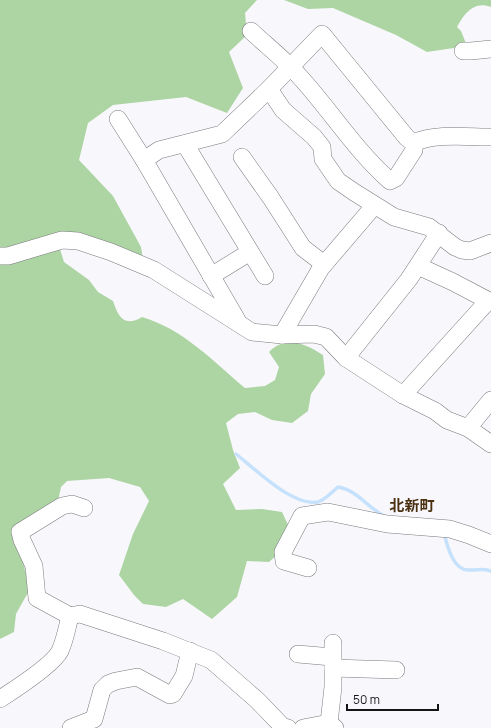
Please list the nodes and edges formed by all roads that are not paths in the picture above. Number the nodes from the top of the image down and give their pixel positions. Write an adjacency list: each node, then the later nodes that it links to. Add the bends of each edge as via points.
1 (251, 30): 4 (street)
2 (491, 49): 3 (street)
3 (463, 50)
4 (290, 67): 5 (street); 8 (street, via 324,34 407,138); 8 (street, via 368,160 390,180 396,178 414,150)
5 (270, 89): 9 (street, via 222,134); 12 (street, via 283,110 322,147 323,158 338,181)
6 (118, 119): 11 (street)
7 (491, 137): 8 (street, via 434,138)
8 (414, 143)
9 (186, 144): 11 (street, via 159,150); 15 (street)
10 (242, 157): 17 (street, via 303,248)
11 (144, 160): 19 (street)
12 (374, 206): 13 (street, via 394,217 422,224); 17 (street, via 348,240)
13 (439, 234): 14 (street, via 462,250); 18 (street)
14 (491, 244)
15 (250, 252): 19 (street); 20 (street)
16 (0, 256): 22 (street, via 62,240 90,244 154,270)
17 (324, 264): 23 (street)
18 (418, 266): 21 (street); 24 (street)
19 (210, 276): 22 (street)
20 (265, 276)
21 (490, 302): 25 (street)
22 (240, 325): 23 (street, via 252,332)
23 (282, 335): 24 (street, via 321,335)
24 (346, 358): 25 (street)
25 (403, 395): 27 (street, via 447,420)
26 (491, 400): 27 (street)
27 (468, 428): 28 (street)
28 (491, 444)
29 (84, 508): 32 (street, via 72,504 62,506 20,532 34,566 37,598)
30 (491, 544): 31 (street, via 450,529 387,524 328,512 302,516 283,552 284,561)
31 (308, 568)
32 (70, 616): 33 (street, via 80,614); 37 (street, via 59,653 24,684)
33 (190, 651): 38 (street, via 184,676 173,694 170,695 137,677 108,684 102,690); 40 (street, via 211,660 258,700)
34 (298, 654): 35 (street)
35 (333, 656): 36 (street); 39 (street)
36 (396, 670)
37 (0, 700)
38 (91, 725): 41 (street, via 82,722)
39 (332, 726): 42 (street)
40 (284, 727)
41 (71, 728)
42 (303, 728)

